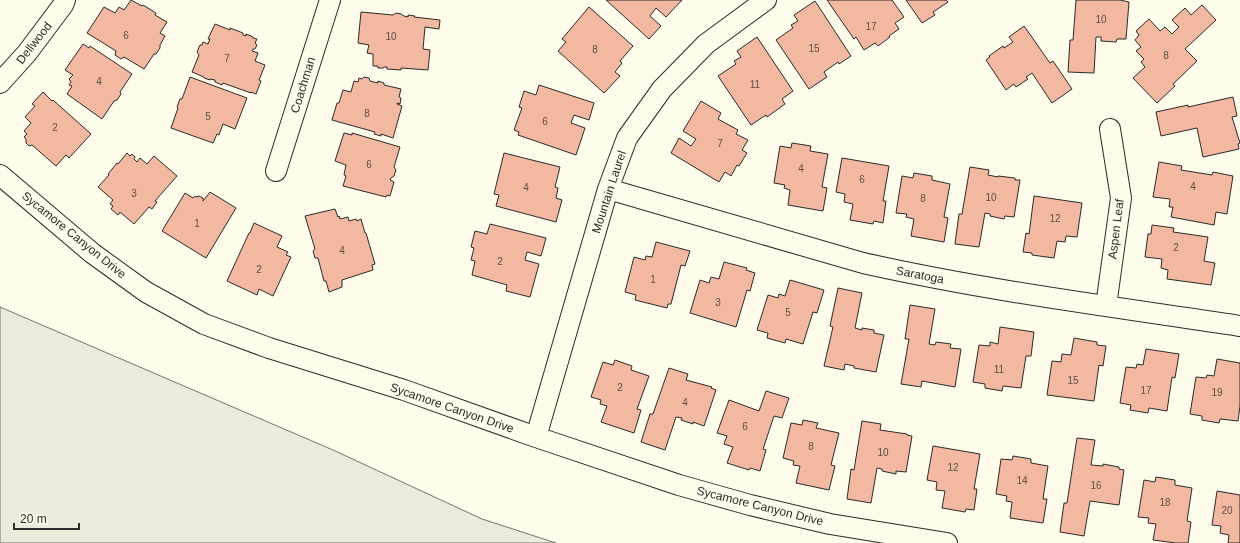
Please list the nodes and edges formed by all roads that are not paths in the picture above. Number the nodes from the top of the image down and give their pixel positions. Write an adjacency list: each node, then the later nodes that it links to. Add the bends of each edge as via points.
1 (64, 0): 4 (street, Dellwood, via 27,53)
2 (330, 0): 6 (street, Coachman)
3 (766, 0): 8 (street, Mountain Laurel, via 706,44 662,89 627,138)
4 (0, 83)
5 (1110, 129): 9 (street, Aspen Leaf, via 1121,198)
6 (276, 171)
7 (0, 175): 11 (street, Sycamore Canyon Drive, via 92,253 146,292 204,324)
8 (608, 189): 9 (street, Saratoga, via 863,263); 11 (street, Mountain Laurel)
9 (1106, 306): 10 (street, Saratoga)
10 (1240, 326)
11 (536, 437): 12 (street, Sycamore Canyon Drive, via 679,485 750,505 830,524)
12 (947, 543)

